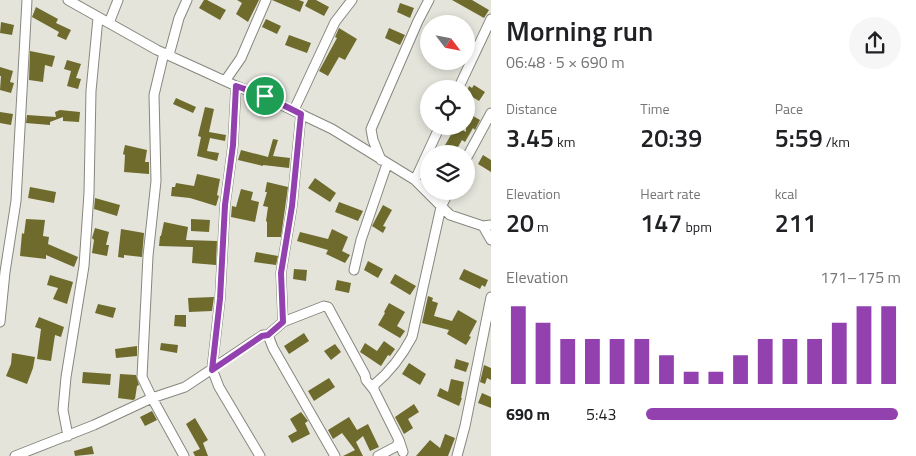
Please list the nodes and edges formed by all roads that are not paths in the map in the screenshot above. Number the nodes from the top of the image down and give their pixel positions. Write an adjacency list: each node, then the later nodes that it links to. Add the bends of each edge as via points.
1 (27, 0): 29 (street, via 16,201)
2 (68, 0): 8 (street)
3 (118, 0): 10 (street)
4 (187, 0): 11 (street)
5 (266, 0): 12 (street, via 241,58)
6 (352, 0): 15 (street, via 335,22)
7 (430, 0): 17 (street)
8 (98, 18): 10 (street); 35 (street, via 91,90 84,266 63,410)
9 (491, 19): 13 (street)
10 (109, 23): 11 (street)
11 (166, 54): 12 (street); 34 (street, via 154,95 156,181 148,256 142,377)
12 (225, 80): 14 (street)
13 (462, 80)
14 (236, 86): 15 (street); 32 (street)
15 (297, 112): 19 (street); 30 (street, via 292,206 281,273)
16 (491, 113): 20 (street)
17 (371, 129): 19 (street); 21 (street)
18 (436, 135): 22 (street)
19 (356, 143): 21 (street)
20 (474, 145)
21 (384, 163): 22 (street); 27 (street)
22 (415, 180): 24 (street)
23 (444, 200): 24 (street)
24 (441, 207): 25 (street, via 450,215); 33 (street, via 412,337 402,356 374,385)
25 (487, 225): 26 (street)
26 (491, 240)
27 (354, 270)
28 (491, 298): 43 (street)
29 (0, 322)
30 (283, 322): 31 (street); 33 (street, via 317,308 328,307)
31 (268, 335): 32 (street); 41 (street)
32 (212, 370): 34 (street, via 185,387); 40 (street)
33 (374, 390): 36 (street)
34 (152, 398): 35 (street); 39 (street)
35 (68, 436): 38 (street)
36 (399, 440): 37 (street); 42 (street, via 397,446)
37 (403, 452)
38 (15, 456)
39 (184, 456)
40 (260, 456)
41 (335, 456)
42 (378, 456)
43 (457, 456)

